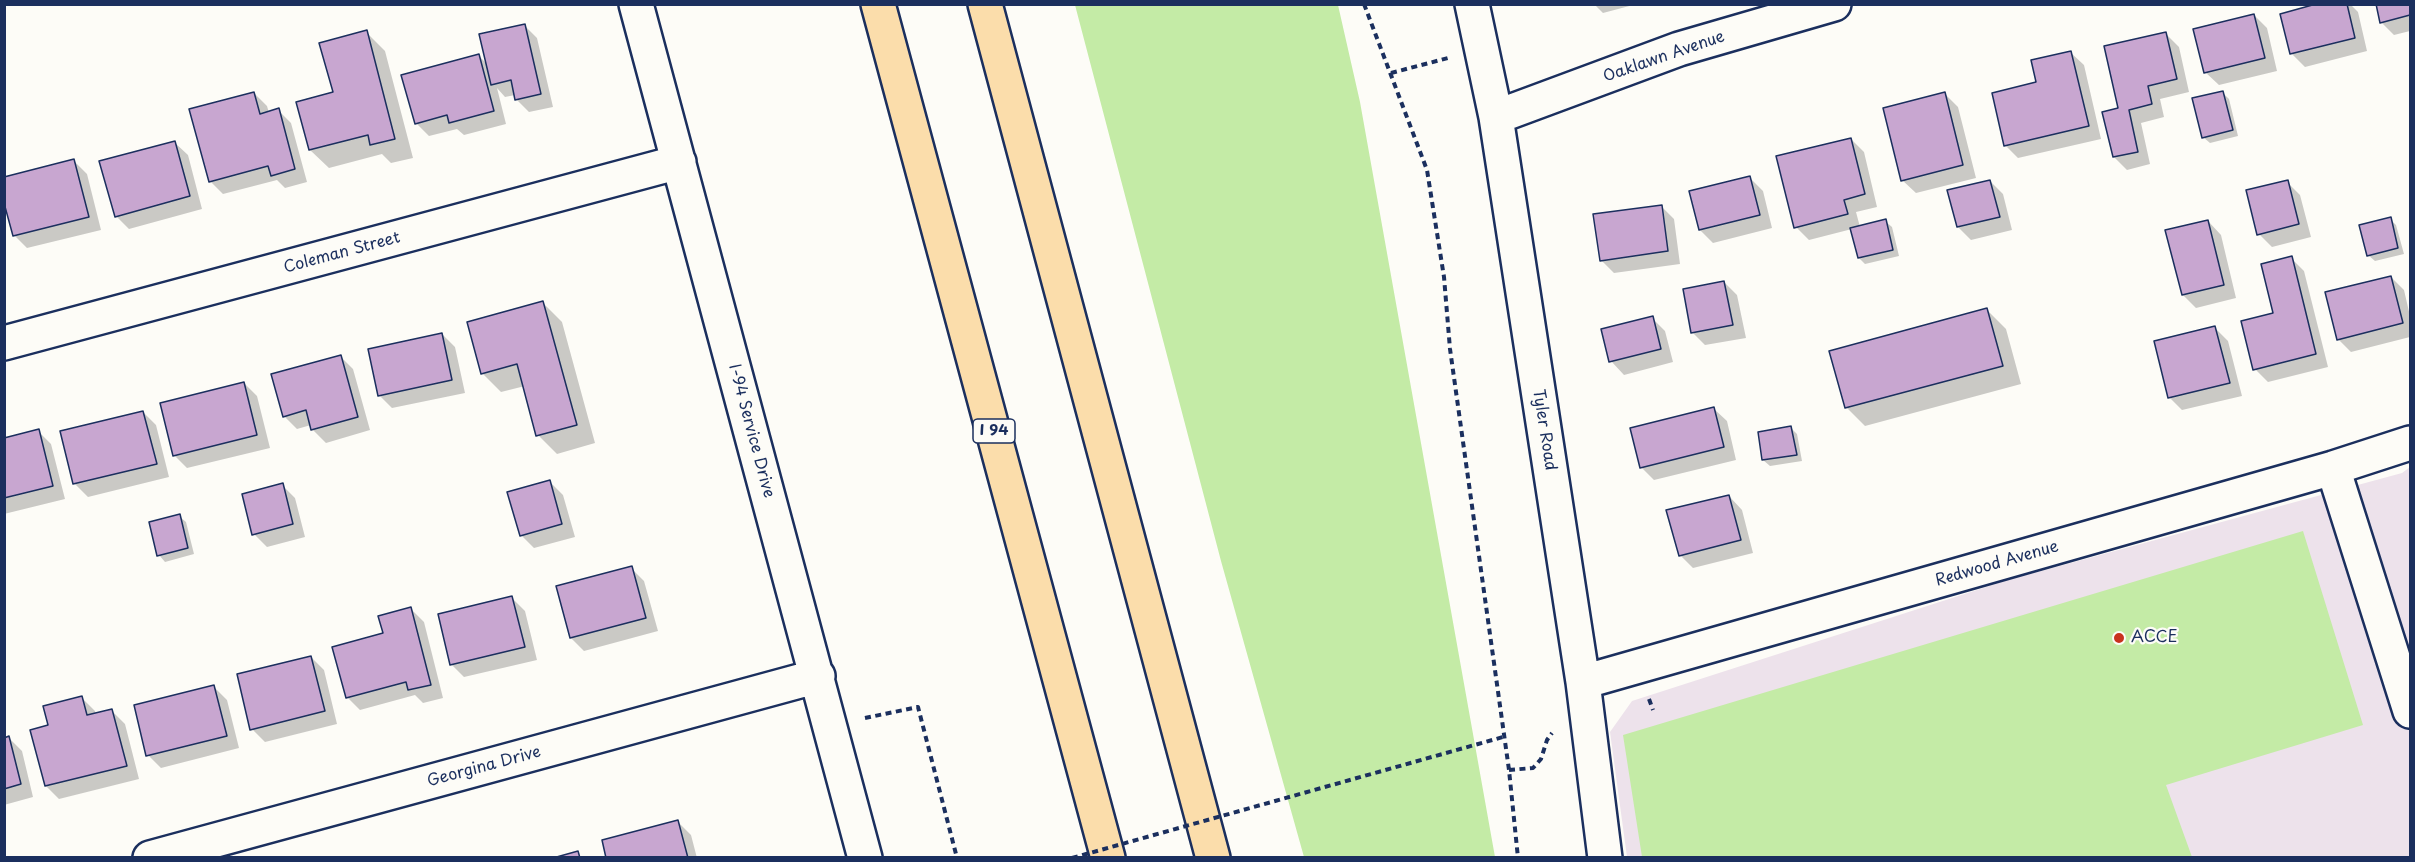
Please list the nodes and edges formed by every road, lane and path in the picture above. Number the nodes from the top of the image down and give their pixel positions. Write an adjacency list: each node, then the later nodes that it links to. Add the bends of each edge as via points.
1 (636, 4): 10 (street, I-94 Service Drive)
2 (878, 4): 25 (highway, I 94)
3 (985, 4): 26 (highway)
4 (1364, 4): 8 (path)
5 (1472, 4): 7 (street, Tyler Road)
6 (1833, 4): 9 (street, Oaklawn Avenue, via 1679,49)
7 (1483, 48): 8 (path); 9 (street, Tyler Road)
8 (1391, 73): 19 (path, via 1427,170)
9 (1496, 117): 15 (street, Tyler Road)
10 (679, 162): 11 (street, Coleman Street); 14 (street, I-94 Service Drive)
11 (4, 343)
12 (2410, 443): 13 (street, Redwood Avenue)
13 (2333, 468): 15 (street, Redwood Avenue); 16 (street)
14 (818, 676): 21 (street, Georgina Drive); 22 (street, I-94 Service Drive)
15 (1583, 682): 28 (street, Tyler Road)
16 (2410, 711)
17 (857, 720): 23 (path, via 918,707)
18 (1555, 729): 20 (path, via 1533,768)
19 (1503, 737): 20 (path); 24 (path, bridge)
20 (1509, 770): 27 (path)
21 (150, 858)
22 (866, 858)
23 (957, 858)
24 (1072, 858)
25 (1108, 858)
26 (1214, 858)
27 (1518, 858)
28 (1605, 858)

